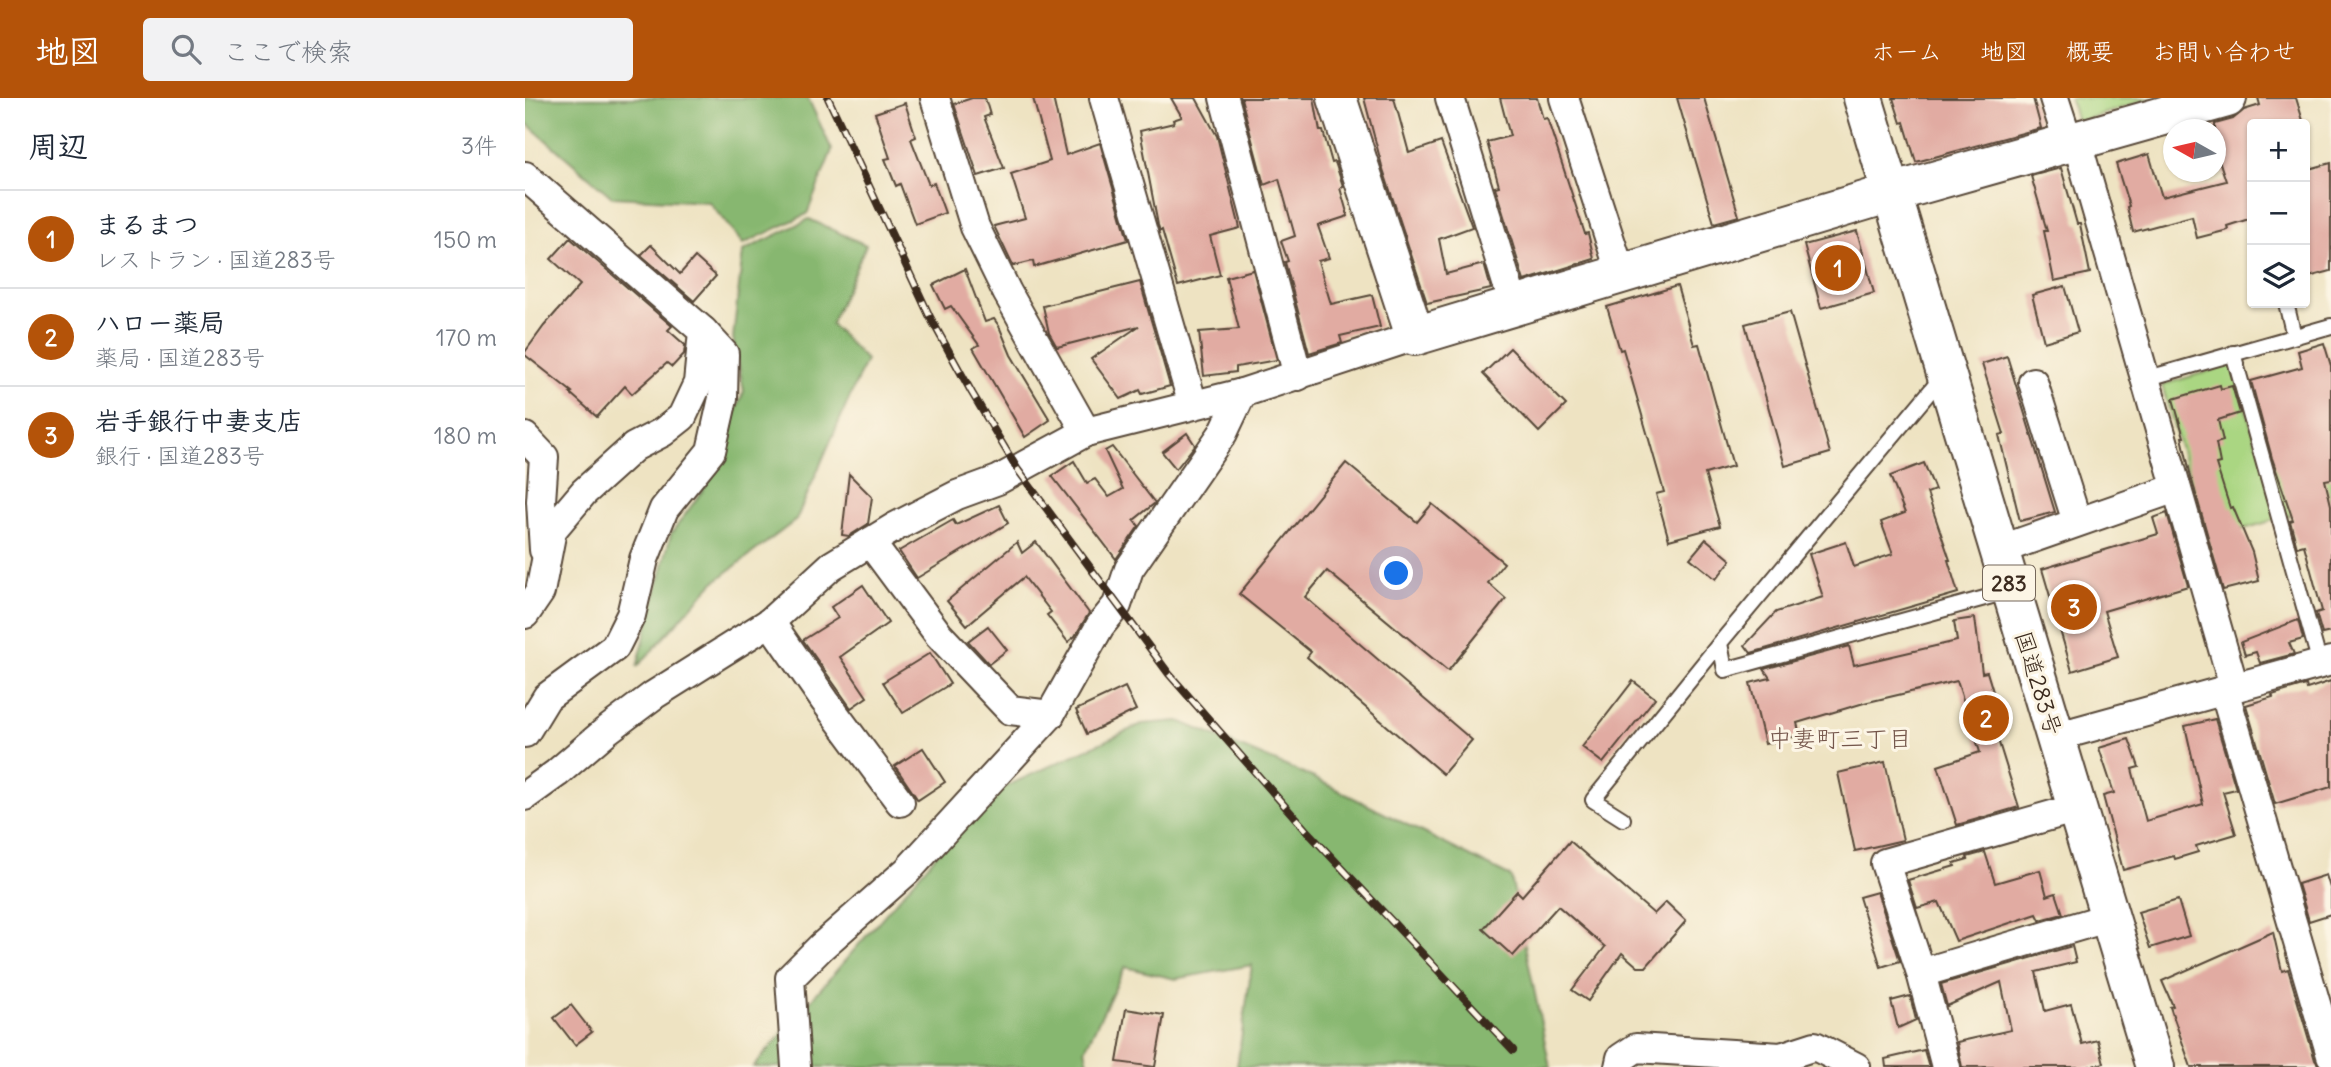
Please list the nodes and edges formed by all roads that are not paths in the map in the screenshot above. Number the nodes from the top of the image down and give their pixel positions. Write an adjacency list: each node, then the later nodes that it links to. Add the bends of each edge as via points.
1 (935, 98): 27 (street, via 975,227)
2 (1104, 98): 26 (street)
3 (1224, 98): 22 (street)
4 (1337, 98): 18 (main road)
5 (1450, 98): 14 (street)
6 (1564, 98): 13 (street)
7 (1863, 98): 12 (main road, 国道283号 / 283)
8 (2055, 98): 10 (street)
9 (2227, 98): 10 (main road)
10 (2073, 143): 12 (main road); 23 (street)
11 (525, 176): 17 (street)
12 (1891, 193): 13 (main road); 21 (main road, 国道283号 / 283)
13 (1621, 274): 14 (main road)
14 (1514, 306): 18 (main road)
15 (2287, 308): 19 (lane)
16 (2331, 326): 19 (lane)
17 (703, 331): 33 (street, via 698,383 682,417 635,447 585,492 552,530); 41 (street, via 724,354 723,398 711,451 664,509 644,559 631,615 615,647 547,697)
18 (1415, 336): 22 (street)
19 (2294, 336): 20 (lane)
20 (2233, 353): 23 (lane); 38 (lane)
21 (1945, 372): 32 (main road, 国道283号 / 283); 37 (lane)
22 (1298, 376): 25 (street)
23 (2145, 379): 29 (street)
24 (2033, 382): 30 (street)
25 (1242, 393): 26 (street); 40 (street, via 1223,433 1129,569 1117,605 1100,626)
26 (1193, 405): 27 (street)
27 (1086, 432): 31 (street)
28 (525, 438): 33 (street, via 544,457)
29 (2176, 488): 30 (street); 39 (street)
30 (2077, 522): 32 (street)
31 (870, 542): 36 (street, via 831,566); 40 (street, via 939,635 1010,710)
32 (1999, 550): 34 (main road, 国道283号 / 283)
33 (545, 560): 35 (street, via 540,592)
34 (2011, 591): 37 (lane, via 1725,670); 42 (main road, 国道283号 / 283)
35 (525, 614)
36 (770, 622): 43 (street, via 654,695); 44 (street)
37 (1720, 643): 46 (lane, via 1593,800)
38 (2326, 663): 39 (street)
39 (2229, 688): 42 (street); 49 (street)
40 (1050, 715): 50 (street, via 907,871 790,978)
41 (525, 733)
42 (2055, 737): 45 (main road, 国道283号 / 283)
43 (525, 796)
44 (900, 802)
45 (2077, 808): 47 (main road, 国道283号 / 283); 48 (street, via 1885,863)
46 (1623, 819)
47 (2110, 917): 48 (street); 54 (main road, 国道283号 / 283)
48 (1921, 973): 53 (street)
49 (2331, 1055)
50 (796, 1067)
51 (1619, 1067): 52 (street, via 1621,1058 1636,1048 1781,1057 1815,1046)
52 (1856, 1067)
53 (1946, 1067)
54 (2155, 1067)

